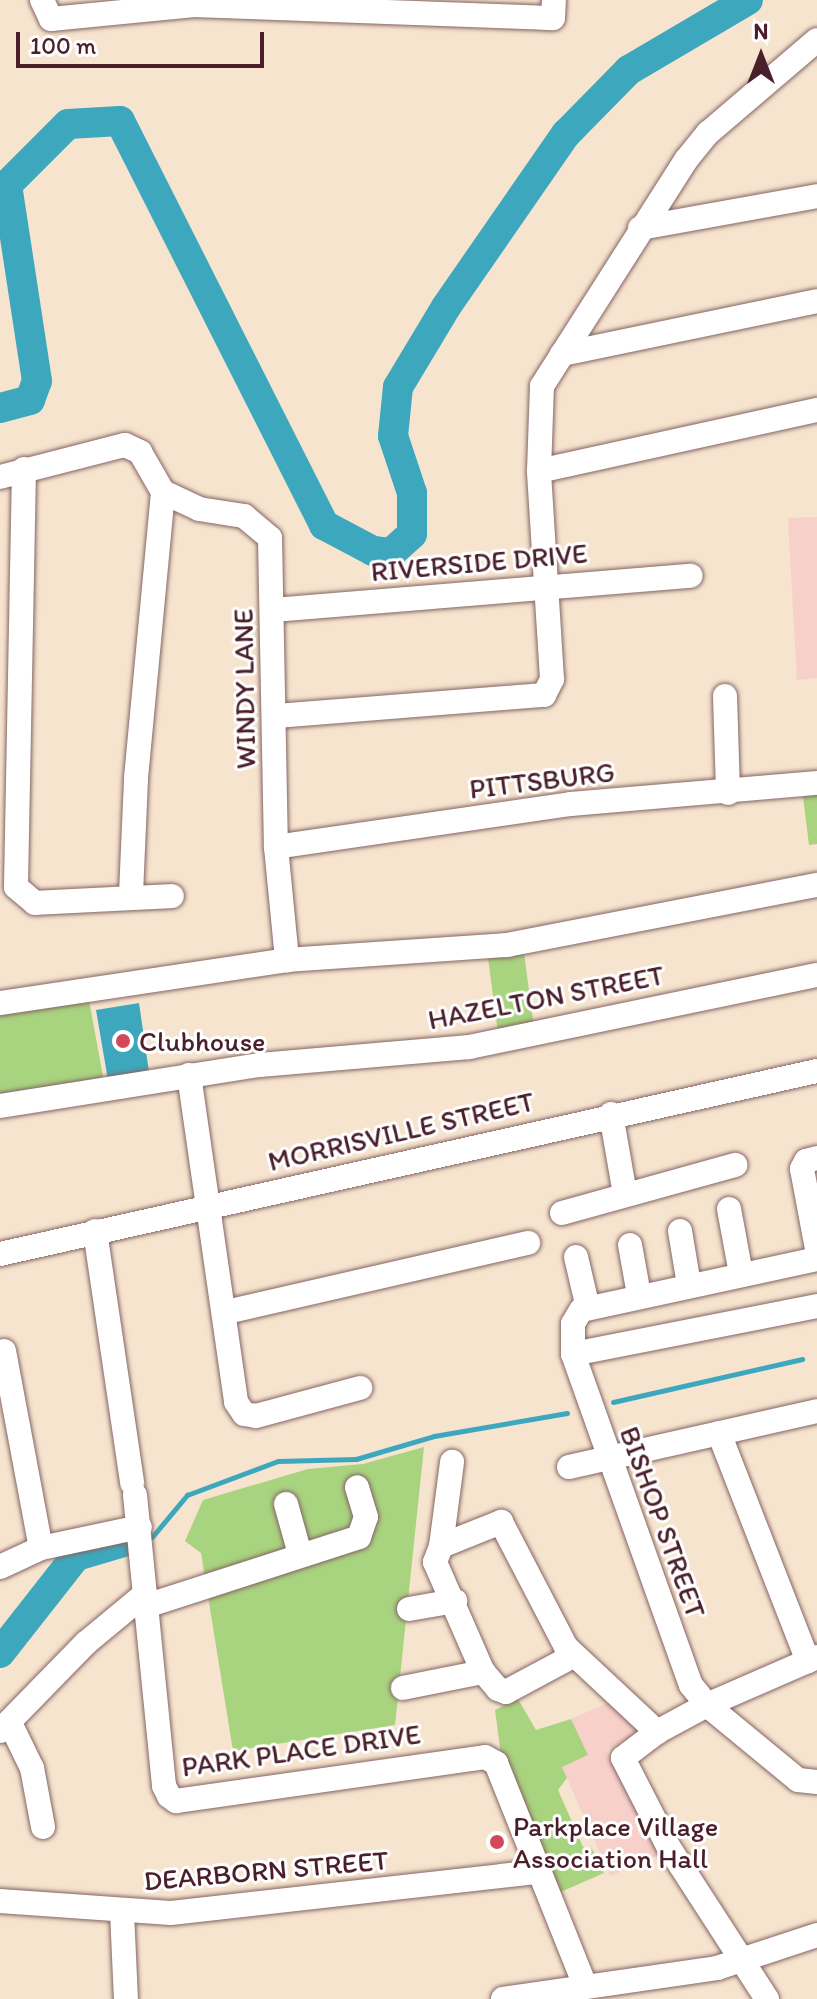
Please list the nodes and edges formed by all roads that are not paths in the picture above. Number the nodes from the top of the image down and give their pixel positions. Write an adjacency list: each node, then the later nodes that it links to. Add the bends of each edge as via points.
1 (42, 0): 2 (street, via 51,19 194,5)
2 (553, 9)
3 (817, 40): 5 (street)
4 (817, 64): 5 (street)
5 (785, 69): 7 (street, via 708,133)
6 (817, 196): 7 (street)
7 (640, 228): 9 (street)
8 (817, 301): 9 (street)
9 (562, 354): 12 (street, via 542,386)
10 (817, 410): 12 (street)
11 (24, 469): 13 (street); 14 (street, via 125,445 140,452); 24 (street, via 16,887 35,903)
12 (539, 471): 16 (street)
13 (0, 477)
14 (163, 492): 17 (street, WINDY LANE, via 199,509 244,516 266,530); 24 (street, via 136,778)
15 (691, 576): 16 (street, RIVERSIDE DRIVE)
16 (549, 584): 17 (street, RIVERSIDE DRIVE); 19 (street, via 552,679 544,695)
17 (273, 610): 19 (street, WINDY LANE)
18 (725, 696): 21 (street)
19 (276, 716): 22 (street, WINDY LANE)
20 (817, 783): 21 (street, PITTSBURG)
21 (728, 793): 22 (street, PITTSBURG, via 571,804)
22 (276, 847): 26 (street, WINDY LANE)
23 (817, 885): 26 (street, via 507,945)
24 (131, 894): 25 (street)
25 (172, 896)
26 (287, 960): 28 (street)
27 (817, 975): 30 (street, HAZELTON STREET, via 469,1047)
28 (0, 1003)
29 (817, 1071): 32 (street, MORRISVILLE STREET)
30 (189, 1075): 31 (street, HAZELTON STREET); 36 (street)
31 (0, 1106)
32 (611, 1114): 35 (street); 36 (street, MORRISVILLE STREET)
33 (817, 1158): 43 (street, via 806,1161 802,1169)
34 (735, 1165): 35 (street)
35 (625, 1194): 38 (street)
36 (210, 1205): 39 (street, MORRISVILLE STREET); 52 (street)
37 (729, 1209): 47 (street)
38 (562, 1213)
39 (95, 1231): 44 (street, MORRISVILLE STREET); 63 (street, PARK PLACE DRIVE)
40 (680, 1231): 48 (street)
41 (528, 1243): 52 (street)
42 (630, 1245): 49 (street)
43 (817, 1249)
44 (0, 1254)
45 (576, 1257): 51 (street)
46 (817, 1259): 47 (street)
47 (741, 1274): 48 (street)
48 (689, 1285): 49 (street)
49 (639, 1295): 51 (street)
50 (817, 1306): 54 (street)
51 (588, 1308): 54 (street, via 573,1324)
52 (226, 1312): 55 (street, via 236,1402 244,1414 256,1416)
53 (2, 1340): 65 (street)
54 (573, 1354): 58 (street, BISHOP STREET)
55 (360, 1388)
56 (817, 1411): 57 (street)
57 (719, 1433): 58 (street); 72 (street)
58 (607, 1457): 60 (street); 75 (street, BISHOP STREET, via 691,1685)
59 (452, 1462): 64 (street)
60 (569, 1467)
61 (357, 1487): 66 (street, via 366,1517 359,1537)
62 (286, 1504): 66 (street)
63 (140, 1527): 65 (street); 68 (street, PARK PLACE DRIVE)
64 (441, 1546): 69 (street, via 435,1562); 71 (street, via 501,1522)
65 (41, 1548): 67 (street)
66 (300, 1554): 68 (street)
67 (0, 1567)
68 (145, 1600): 76 (street, via 87,1642); 80 (street, PARK PLACE DRIVE, via 164,1786 176,1801 472,1757 496,1763)
69 (455, 1601): 70 (street); 73 (street)
70 (409, 1609)
71 (573, 1656): 73 (street, via 506,1692); 77 (street)
72 (812, 1659): 75 (street)
73 (483, 1672): 74 (street)
74 (403, 1688)
75 (707, 1705): 77 (street); 78 (street, BISHOP STREET, via 798,1780)
76 (6, 1728): 79 (street, via 32,1768)
77 (657, 1732): 84 (street, via 626,1752 624,1766 668,1846)
78 (817, 1782)
79 (43, 1827)
80 (536, 1872): 82 (street, DEARBORN STREET, via 259,1906); 85 (street)
81 (0, 1901): 82 (street, DEARBORN STREET)
82 (122, 1912): 86 (street)
83 (817, 1935): 84 (street)
84 (744, 1962): 85 (street); 88 (street)
85 (585, 1986): 87 (street)
86 (126, 1999)
87 (503, 1999)
88 (767, 1999)

